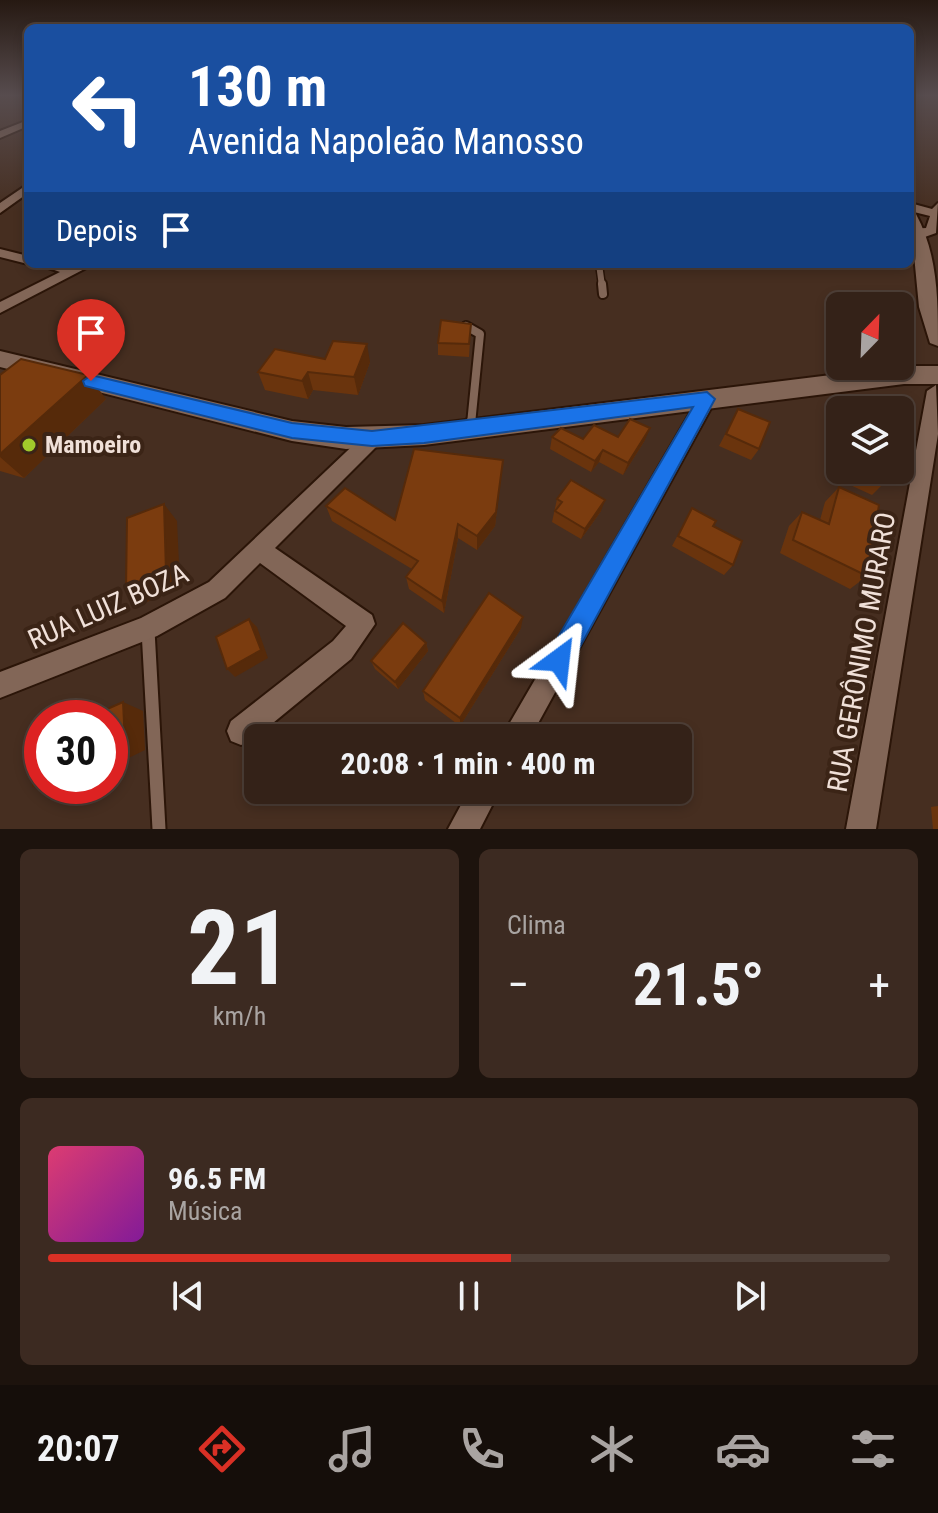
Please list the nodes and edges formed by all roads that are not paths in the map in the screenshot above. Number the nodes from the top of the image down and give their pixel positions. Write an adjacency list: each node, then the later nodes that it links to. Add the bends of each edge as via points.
1 (24, 190): 3 (street)
2 (914, 207): 4 (street)
3 (0, 209)
4 (937, 210): 5 (street, RUA GERÔNIMO MURARO, via 932,230)
5 (914, 229): 12 (street, RUA GERÔNIMO MURARO, via 930,252)
6 (0, 253): 7 (street)
7 (24, 259)
8 (59, 268): 11 (street)
9 (78, 268): 11 (street)
10 (600, 268): 13 (lane)
11 (71, 271): 14 (street)
12 (935, 280): 16 (street, RUA GERÔNIMO MURARO)
13 (603, 294)
14 (0, 308)
15 (466, 326): 20 (lane, via 480,334)
16 (936, 331): 18 (street, RUA GERÔNIMO MURARO, via 927,350)
17 (2, 362): 21 (street, via 292,431)
18 (937, 380): 19 (street, via 904,375); 30 (street, RUA GERÔNIMO MURARO)
19 (707, 399): 20 (street); 25 (street)
20 (470, 429): 21 (street)
21 (372, 439): 22 (street, RUA LUIZ BOZA)
22 (259, 549): 23 (street, RUA LUIZ BOZA, via 217,590); 26 (street, via 363,624 342,650)
23 (148, 627): 24 (street, RUA LUIZ BOZA); 28 (lane)
24 (0, 685)
25 (523, 724)
26 (241, 731)
27 (477, 804): 29 (street)
28 (159, 829)
29 (463, 829)
30 (861, 829)

